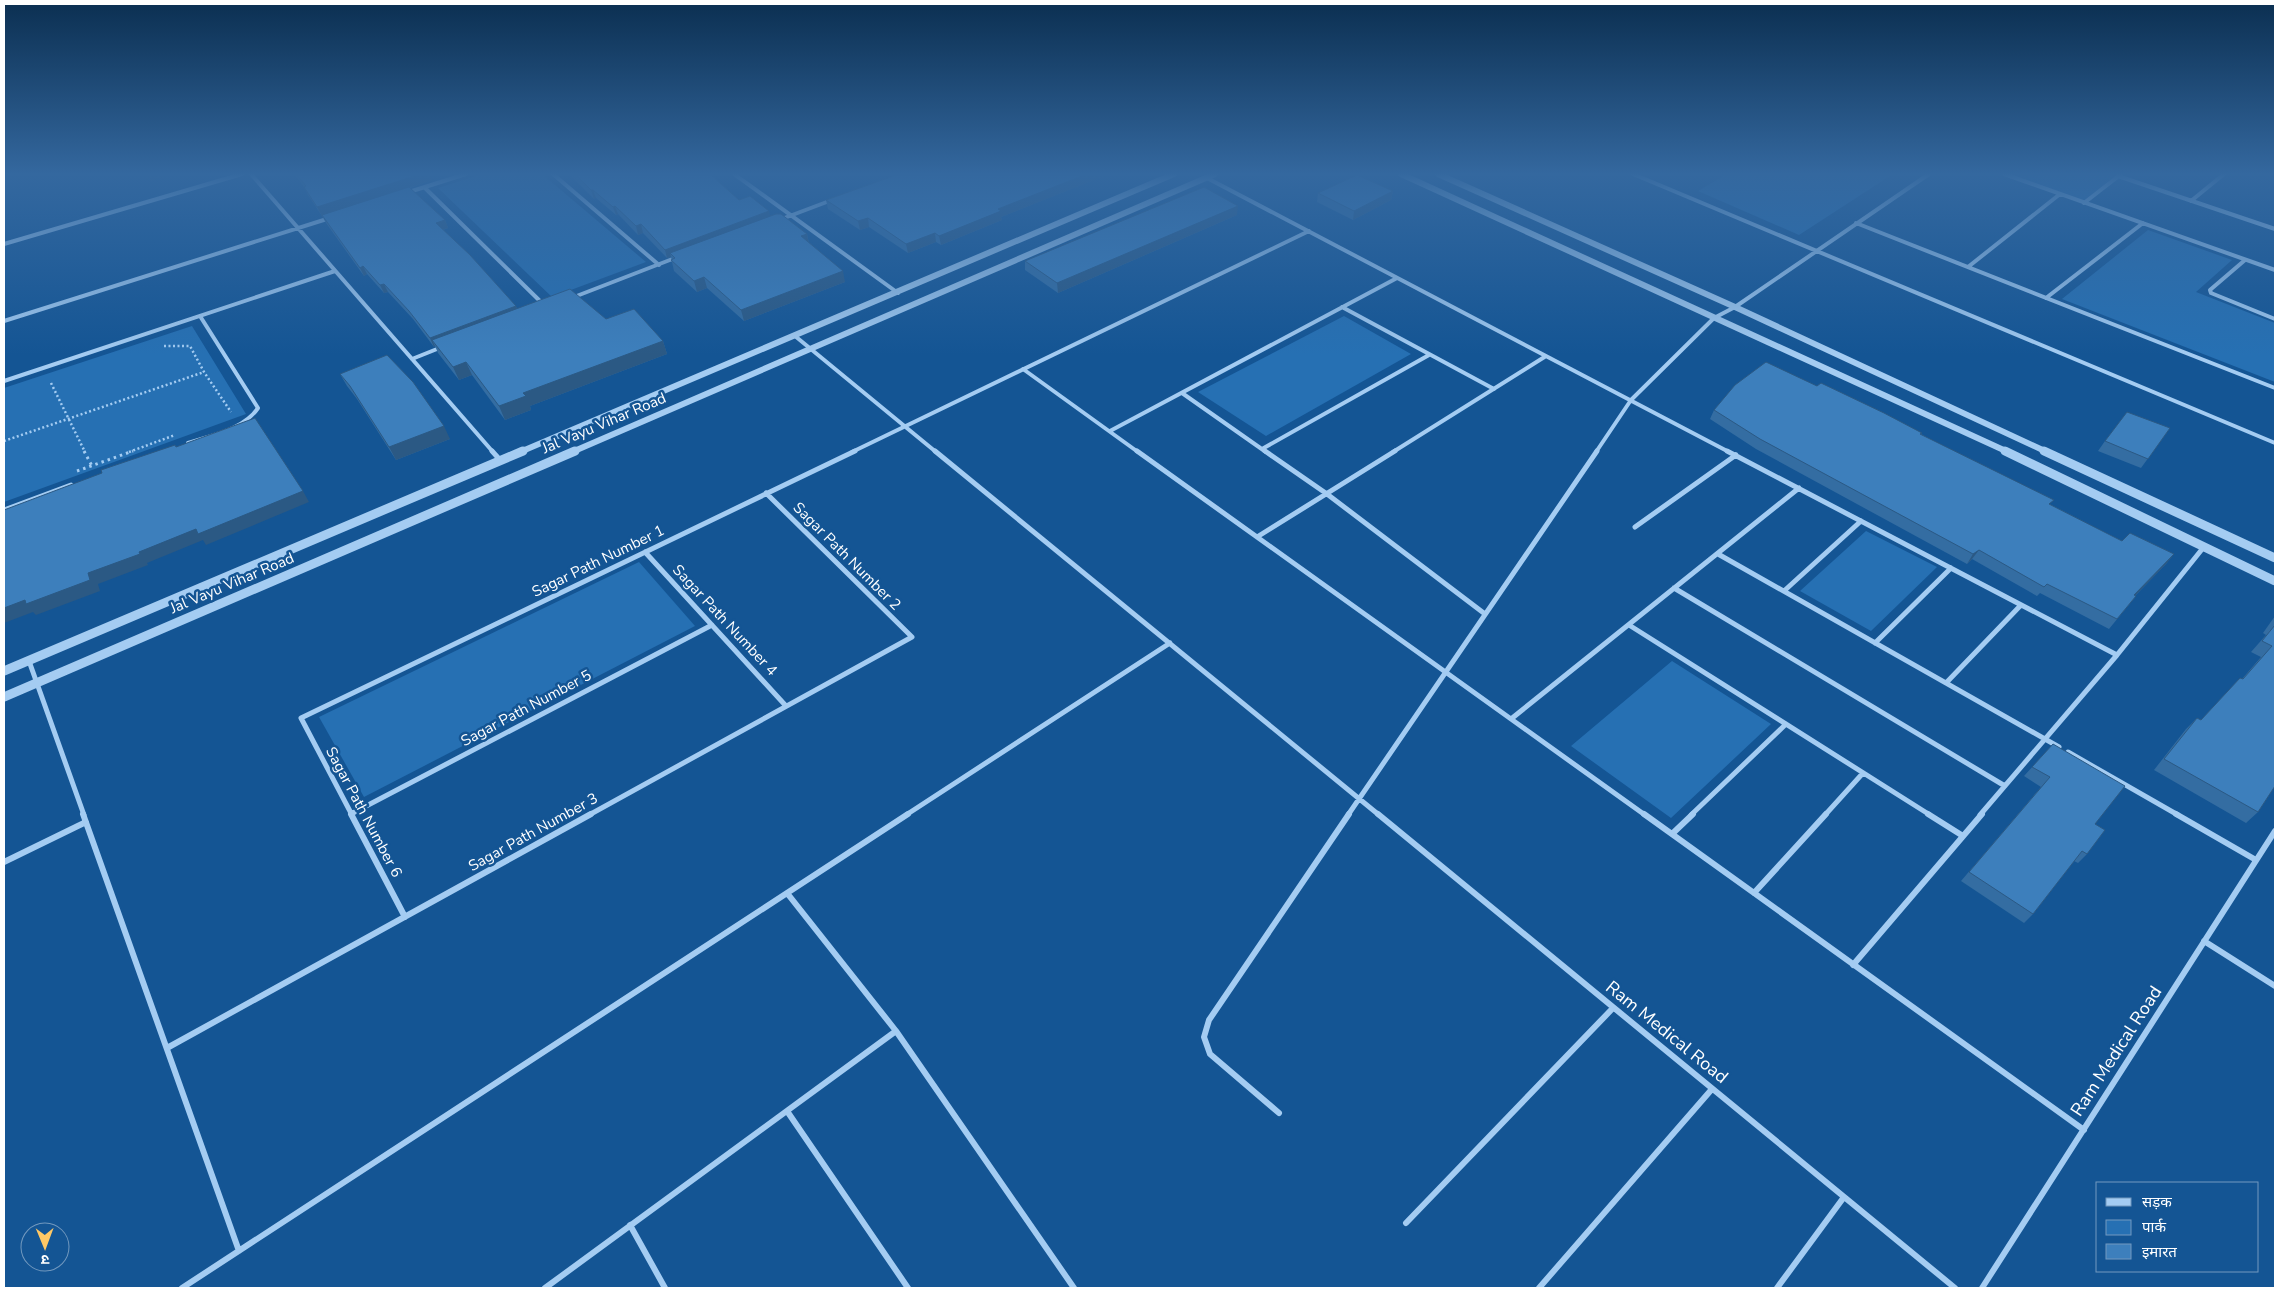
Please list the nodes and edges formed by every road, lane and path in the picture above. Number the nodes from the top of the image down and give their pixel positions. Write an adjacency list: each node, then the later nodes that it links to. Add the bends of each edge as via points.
1 (37, 234): 19 (street)
2 (277, 234): 37 (street)
3 (303, 234): 26 (street)
4 (472, 234): 33 (street, via 547,308)
5 (623, 234): 23 (street)
6 (816, 234): 28 (street)
7 (1033, 234): 28 (street, Jal Vayu Vihar Road)
8 (1077, 234): 41 (street, Jal Vayu Vihar Road)
9 (1302, 234): 45 (street, Sagar Path Number 1)
10 (1315, 234): 27 (street)
11 (1532, 234): 35 (street)
12 (1572, 234): 32 (street)
13 (1776, 234): 20 (street)
14 (1839, 234): 20 (street)
15 (1885, 234): 24 (street)
16 (2009, 234): 24 (street)
17 (2130, 234): 29 (street)
18 (2172, 234): 22 (street)
19 (4, 244)
20 (1815, 251): 32 (street); 58 (street)
21 (676, 258): 23 (street)
22 (2245, 260): 25 (street); 36 (street, via 2210,290 2211,293)
23 (659, 265): 30 (street)
24 (1968, 267): 29 (street)
25 (2275, 270)
26 (335, 271): 34 (street); 44 (street)
27 (1398, 278): 31 (street); 43 (street)
28 (898, 292): 38 (street, Jal Vayu Vihar Road)
29 (2046, 298): 49 (street)
30 (566, 300)
31 (1342, 307): 42 (street); 51 (street)
32 (1735, 307): 35 (street); 76 (street)
33 (538, 311)
34 (200, 316): 48 (street); 59 (street, via 258,408 256,415 247,421)
35 (1714, 318): 52 (street); 73 (street, via 1998,447)
36 (2275, 319)
37 (4, 321)
38 (795, 336): 41 (street, Ram Medical Road); 62 (street, Jal Vayu Vihar Road)
39 (448, 345): 44 (street)
40 (155, 346): 46 (path, via 190,346)
41 (811, 349): 54 (street, Ram Medical Road); 92 (street, Jal Vayu Vihar Road)
42 (1429, 355): 50 (street); 60 (street)
43 (1546, 356): 50 (street); 52 (street)
44 (412, 358): 62 (street)
45 (1023, 369): 54 (street, Sagar Path Number 1); 55 (street)
46 (204, 372): 53 (path, via 232,414); 57 (path)
47 (59, 380): 63 (path, via 51,383)
48 (4, 381)
49 (2275, 388)
50 (1494, 389): 68 (street)
51 (1182, 393): 55 (street); 60 (street)
52 (1631, 400): 61 (street); 82 (street)
53 (223, 417)
54 (905, 426): 67 (street, Sagar Path Number 1); 87 (street, Ram Medical Road)
55 (1110, 431): 72 (street)
56 (176, 434): 63 (path)
57 (4, 440)
58 (2275, 443)
59 (181, 445)
60 (1262, 449): 68 (street)
61 (1736, 455): 66 (street); 71 (street)
62 (501, 461): 89 (street, Jal Vayu Vihar Road)
63 (92, 466): 64 (path)
64 (74, 472)
65 (78, 482): 69 (street)
66 (1799, 488): 70 (street); 75 (street)
67 (766, 494): 74 (street, Sagar Path Number 1); 85 (street, Sagar Path Number 2)
68 (1327, 494): 72 (street); 82 (street)
69 (4, 510)
70 (1861, 521): 77 (street); 80 (street)
71 (1635, 527)
72 (1257, 537): 91 (street)
73 (2203, 548): 78 (street); 88 (street)
74 (645, 552): 83 (street, Sagar Path Number 4); 96 (street, Sagar Path Number 1)
75 (1718, 554): 79 (street); 80 (street)
76 (2275, 558)
77 (1951, 568): 81 (street); 86 (street)
78 (2275, 581)
79 (1674, 588): 84 (street); 101 (street)
80 (1784, 591): 86 (street)
81 (2021, 605): 88 (street); 93 (street)
82 (1485, 614): 91 (street)
83 (712, 625): 95 (street, Sagar Path Number 4); 103 (street, Sagar Path Number 5)
84 (1629, 625): 97 (street); 98 (street)
85 (912, 637): 95 (street, Sagar Path Number 3)
86 (1875, 643): 93 (street)
87 (1170, 644): 102 (street, Ram Medical Road); 110 (street)
88 (2117, 655): 99 (street)
89 (29, 661): 90 (street, Jal Vayu Vihar Road); 92 (street)
90 (4, 671)
91 (1445, 672): 97 (street); 102 (street)
92 (36, 682): 94 (street, Jal Vayu Vihar Road); 104 (street)
93 (1946, 683): 99 (street)
94 (4, 697)
95 (786, 706): 112 (street, Sagar Path Number 3)
96 (301, 718): 103 (street, Sagar Path Number 6)
97 (1511, 719): 106 (street)
98 (1786, 724): 100 (street); 106 (street)
99 (2045, 740): 101 (street); 108 (street)
100 (1863, 773): 107 (street); 111 (street)
101 (2005, 786): 107 (street)
102 (1359, 799): 116 (street, Ram Medical Road); 121 (street, via 1209,1020 1204,1037 1210,1054)
103 (351, 814): 112 (street, Sagar Path Number 6)
104 (86, 822): 109 (street); 118 (street)
105 (2275, 830): 108 (street, Ram Medical Road)
106 (1672, 834): 111 (street)
107 (1963, 836): 114 (street)
108 (2256, 860): 113 (street, Ram Medical Road)
109 (4, 862)
110 (787, 893): 117 (street); 126 (street)
111 (1754, 893): 114 (street)
112 (405, 917): 118 (street, Sagar Path Number 3)
113 (2204, 941): 115 (street); 122 (street, Ram Medical Road)
114 (1853, 965): 122 (street)
115 (2275, 986)
116 (1613, 1008): 119 (street, Ram Medical Road); 124 (street)
117 (896, 1031): 120 (street); 131 (street)
118 (167, 1048): 126 (street)
119 (1712, 1089): 123 (street, Ram Medical Road); 132 (street)
120 (787, 1111): 125 (street); 130 (street)
121 (1279, 1113)
122 (2084, 1130): 135 (street, Ram Medical Road)
123 (1844, 1197): 133 (street); 134 (street, Ram Medical Road)
124 (1406, 1223)
125 (630, 1225): 128 (street); 129 (street)
126 (240, 1251): 127 (street)
127 (182, 1288)
128 (545, 1288)
129 (665, 1288)
130 (908, 1288)
131 (1074, 1288)
132 (1539, 1288)
133 (1777, 1288)
134 (1955, 1288)
135 (1982, 1288)

